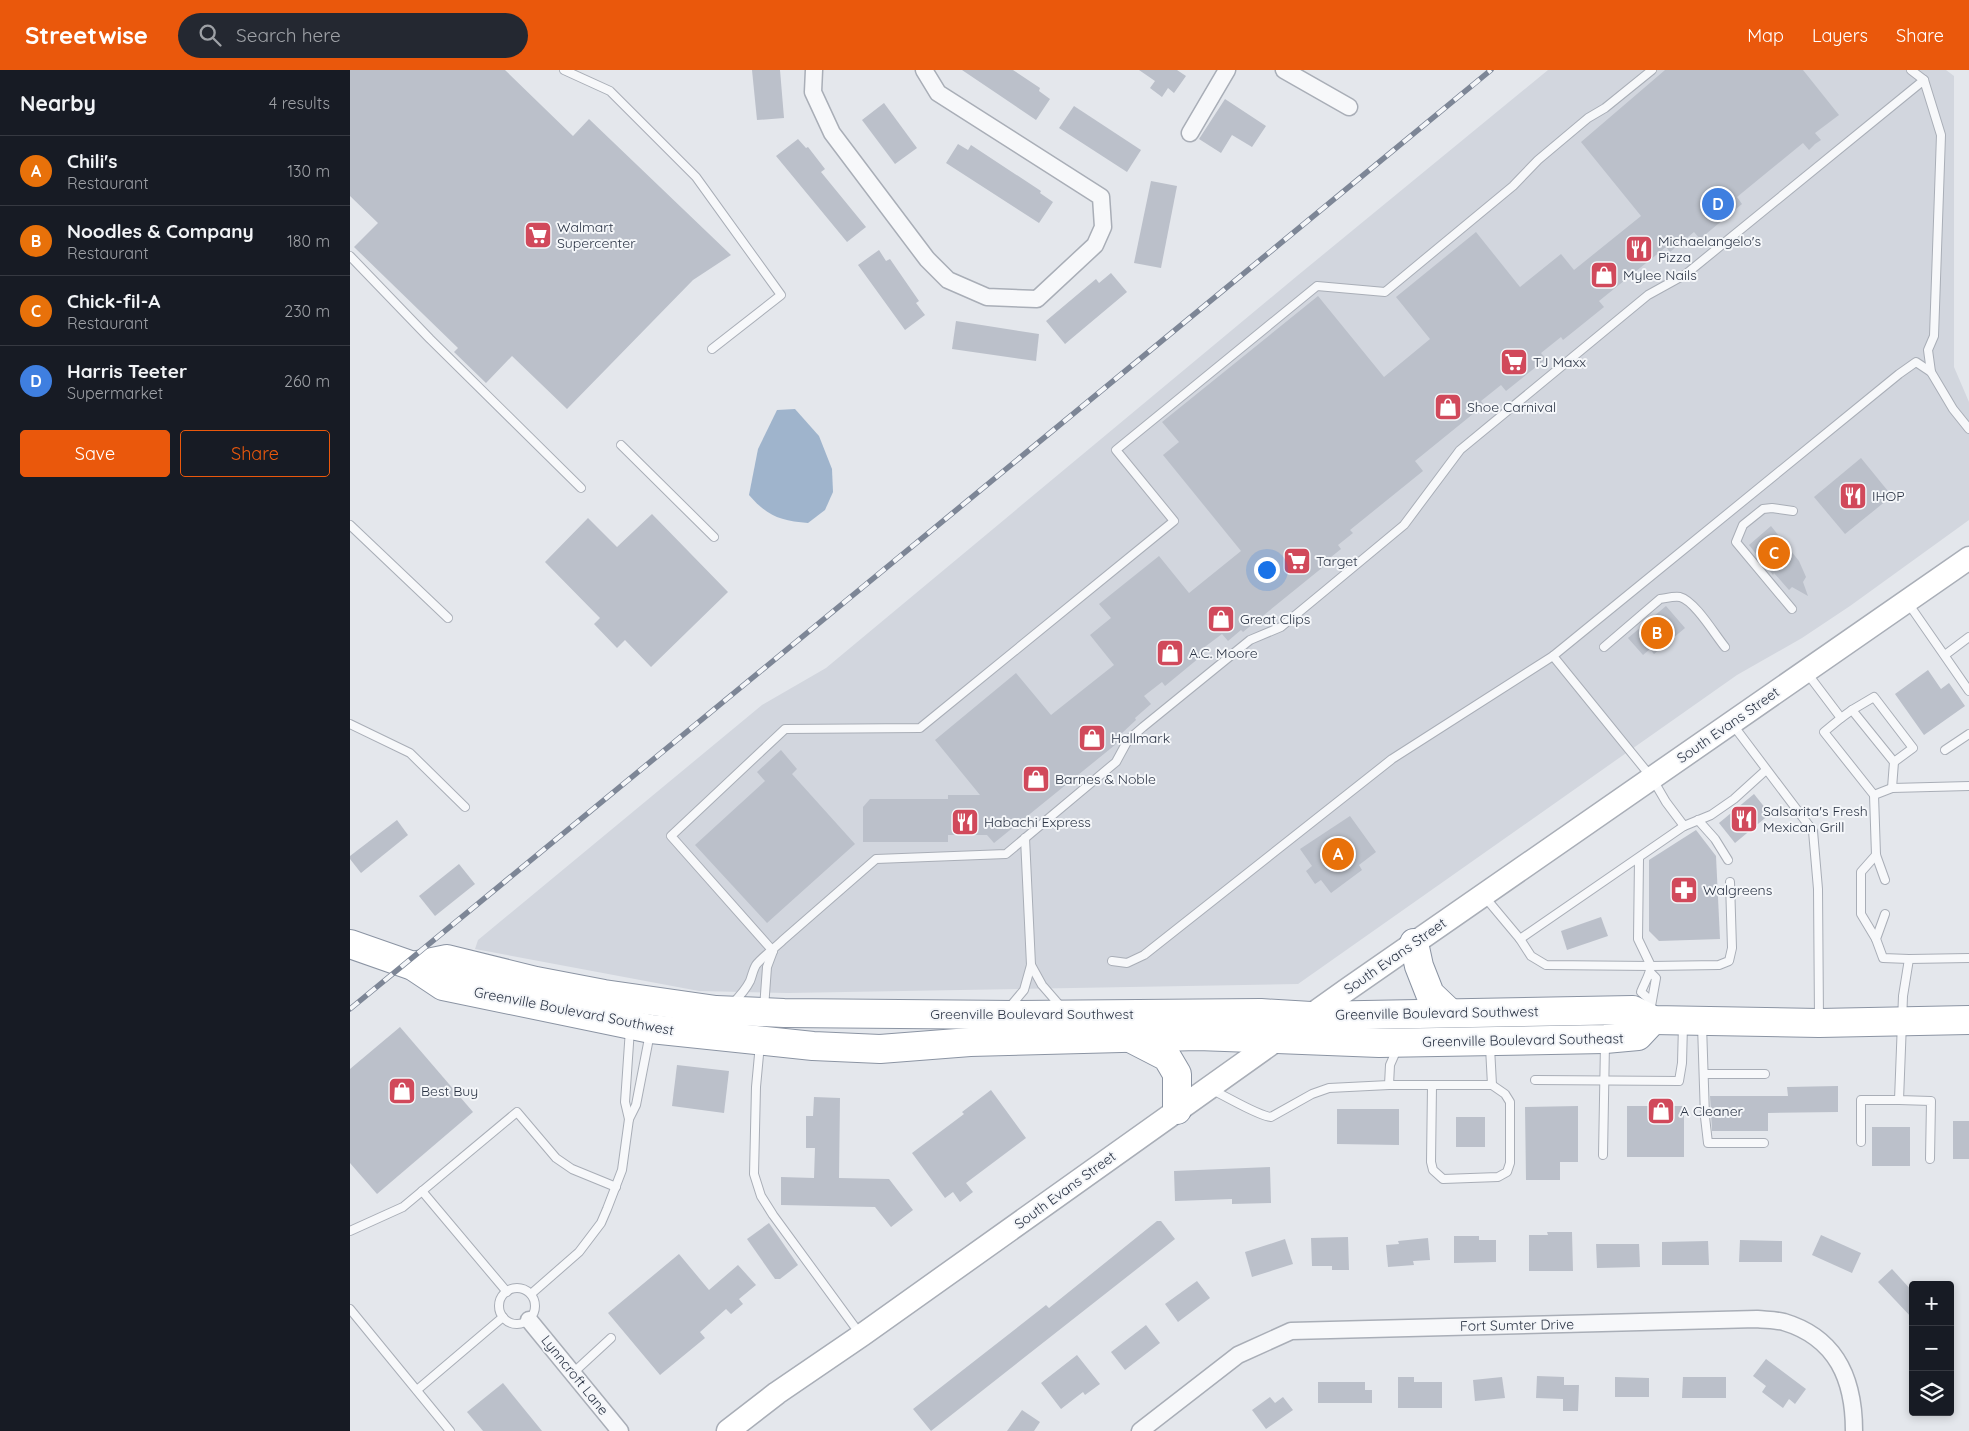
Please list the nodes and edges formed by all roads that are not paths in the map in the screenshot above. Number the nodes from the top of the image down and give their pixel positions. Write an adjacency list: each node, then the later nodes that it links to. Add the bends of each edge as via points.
1 (564, 70): 12 (lane, via 610,91 696,177 781,295)
2 (814, 70): 3 (street, via 813,92 832,133 927,259 948,280 987,297 1037,299 1095,245 1103,227 1101,197 938,94)
3 (924, 70)
4 (1227, 70): 10 (street)
5 (1652, 70): 58 (lane, via 1588,118 1513,186 1385,292 1317,286 1116,450 1174,521 920,728 785,729 671,836)
6 (1911, 70): 8 (lane)
7 (1295, 73): 9 (street)
8 (1924, 80): 13 (lane, via 1941,135 1934,336 1928,350); 46 (lane, via 1686,274 1648,295 1460,450 1404,525 1281,627 1250,640 1156,716 1128,740 1116,762)
9 (1348, 107)
10 (1190, 133)
11 (350, 256): 16 (lane)
12 (712, 349)
13 (1931, 372): 14 (lane, via 1953,410); 28 (lane, via 1916,362 1899,374)
14 (1969, 429)
15 (621, 445): 19 (lane)
16 (581, 488)
17 (1793, 511): 22 (lane, via 1763,509 1743,525 1736,542)
18 (350, 525): 23 (lane)
19 (714, 538)
20 (1969, 558): 21 (main road, South Evans Street)
21 (1906, 601): 27 (lane); 29 (main road, South Evans Street)
22 (1792, 609)
23 (448, 618)
24 (1969, 637): 27 (lane)
25 (1604, 647): 26 (lane, via 1660,600 1680,597 1689,601)
26 (1725, 647)
27 (1945, 655): 30 (lane)
28 (1553, 656): 39 (lane); 61 (lane, via 1392,759 1144,955 1127,963)
29 (1806, 671): 32 (lane); 33 (main road, South Evans Street)
30 (1968, 686)
31 (1852, 710): 32 (lane); 37 (lane); 37 (lane, via 1874,696 1913,748)
32 (1841, 718): 42 (lane, via 1824,732)
33 (1731, 723): 38 (lane); 39 (main road, South Evans Street)
34 (350, 724): 43 (lane, via 410,753)
35 (1969, 734): 36 (lane)
36 (1945, 750)
37 (1894, 762): 41 (lane)
38 (1766, 770): 44 (lane, via 1734,799); 76 (lane, via 1813,831 1818,889)
39 (1652, 778): 45 (lane); 52 (main road, South Evans Street)
40 (1969, 786): 41 (lane)
41 (1892, 788): 42 (lane)
42 (1874, 795): 47 (lane)
43 (465, 807)
44 (1698, 820): 45 (lane); 49 (lane)
45 (1684, 826): 48 (lane)
46 (1025, 838): 58 (lane, via 1006,854 876,859); 62 (lane)
47 (1876, 855): 50 (lane); 55 (lane, via 1861,872 1861,914)
48 (1639, 859): 54 (lane); 64 (lane, via 1638,939)
49 (1728, 860)
50 (1884, 880)
51 (1730, 882): 64 (lane, via 1732,948 1729,961 1719,965)
52 (1483, 895): 54 (lane); 56 (main road, South Evans Street)
53 (1885, 914): 55 (lane)
54 (1520, 939): 64 (lane, via 1531,956 1546,965 1617,964)
55 (1876, 939): 60 (lane, via 1883,958)
56 (1414, 943): 68 (highway, via 1430,994); 72 (main road, South Evans Street)
57 (350, 944): 63 (highway, Greenville Boulevard Southwest)
58 (773, 951): 65 (lane, via 756,966 739,997); 67 (lane, via 766,967)
59 (1969, 958): 60 (lane)
60 (1909, 959): 73 (lane, via 1902,996)
61 (1112, 961)
62 (1031, 965): 70 (lane, via 1024,990); 71 (lane)
63 (413, 966): 65 (highway, Greenville Boulevard Southwest, via 447,959 604,994); 77 (highway, Greenville Boulevard Southwest, via 443,986)
64 (1651, 969): 66 (lane, via 1656,978); 66 (lane, via 1641,992)
65 (725, 1010): 67 (highway, Greenville Boulevard Southwest)
66 (1652, 1011): 68 (highway, Greenville Boulevard Southwest); 75 (highway); 80 (highway, Greenville Boulevard Southeast, via 1638,1036)
67 (764, 1012): 69 (highway, Greenville Boulevard Southwest); 77 (highway, via 754,1023)
68 (1450, 1013): 72 (highway, Greenville Boulevard Southwest)
69 (858, 1014): 70 (highway, Greenville Boulevard Southwest); 82 (highway, via 820,1030 780,1028)
70 (1003, 1015): 71 (highway, Greenville Boulevard Southwest)
71 (1068, 1015): 72 (highway, Greenville Boulevard Southwest, via 1261,1013)
72 (1311, 1016): 79 (main road, South Evans Street)
73 (1902, 1020): 74 (highway); 76 (highway); 92 (lane)
74 (1969, 1020)
75 (1692, 1021): 76 (highway); 84 (lane); 87 (lane, via 1679,1081)
76 (1819, 1023)
77 (649, 1028): 82 (highway, Greenville Boulevard Southwest); 94 (lane, via 636,1105); 94 (lane, via 625,1102)
78 (1128, 1037): 79 (highway, Greenville Boulevard Southwest); 82 (highway, Greenville Boulevard Southwest, via 970,1042 880,1049); 93 (highway, via 1167,1057 1177,1074)
79 (1279, 1039): 83 (highway, Greenville Boulevard Southeast); 91 (main road, South Evans Street)
80 (1605, 1039): 81 (highway, Greenville Boulevard Southeast); 87 (lane)
81 (1490, 1041): 83 (highway, Greenville Boulevard Southeast); 88 (lane)
82 (760, 1042): 107 (lane, via 754,1174 761,1196)
83 (1390, 1050): 89 (lane)
84 (1704, 1074): 85 (lane); 96 (lane, via 1708,1144)
85 (1764, 1074)
86 (1535, 1080): 87 (lane)
87 (1604, 1081): 97 (lane)
88 (1492, 1084): 90 (lane); 90 (lane, via 1510,1102 1510,1163 1507,1172 1498,1177 1443,1179 1433,1170 1431,1162)
89 (1389, 1085): 90 (lane); 91 (lane, via 1329,1088 1271,1117)
90 (1432, 1086)
91 (1208, 1088): 93 (main road, South Evans Street)
92 (1899, 1100): 95 (lane, via 1861,1100); 98 (lane, via 1931,1101)
93 (1177, 1110): 107 (main road, South Evans Street)
94 (629, 1119): 99 (lane, via 622,1170)
95 (1861, 1142)
96 (1764, 1143)
97 (1602, 1154)
98 (1930, 1159)
99 (616, 1187): 100 (lane, via 572,1169 556,1158 517,1112); 103 (lane, via 601,1223 579,1252)
100 (422, 1192): 101 (lane, via 403,1207); 102 (lane)
101 (350, 1231)
102 (507, 1292): 103 (lane, via 520,1288); 105 (lane, via 499,1305)
103 (531, 1294): 106 (lane, via 536,1304)
104 (350, 1309): 110 (lane)
105 (503, 1317): 106 (lane, via 518,1324); 110 (lane)
106 (529, 1320): 109 (street, Lynncroft Lane)
107 (862, 1335): 113 (main road, South Evans Street)
108 (611, 1338): 109 (lane)
109 (573, 1373): 112 (street, Lynncroft Lane)
110 (417, 1390): 111 (lane)
111 (450, 1431)
112 (620, 1431)
113 (728, 1431)
114 (1140, 1431): 115 (street, Fort Sumter Drive, via 1238,1355 1292,1331 1757,1319 1783,1322 1804,1330 1834,1356 1850,1387)
115 (1854, 1431)

